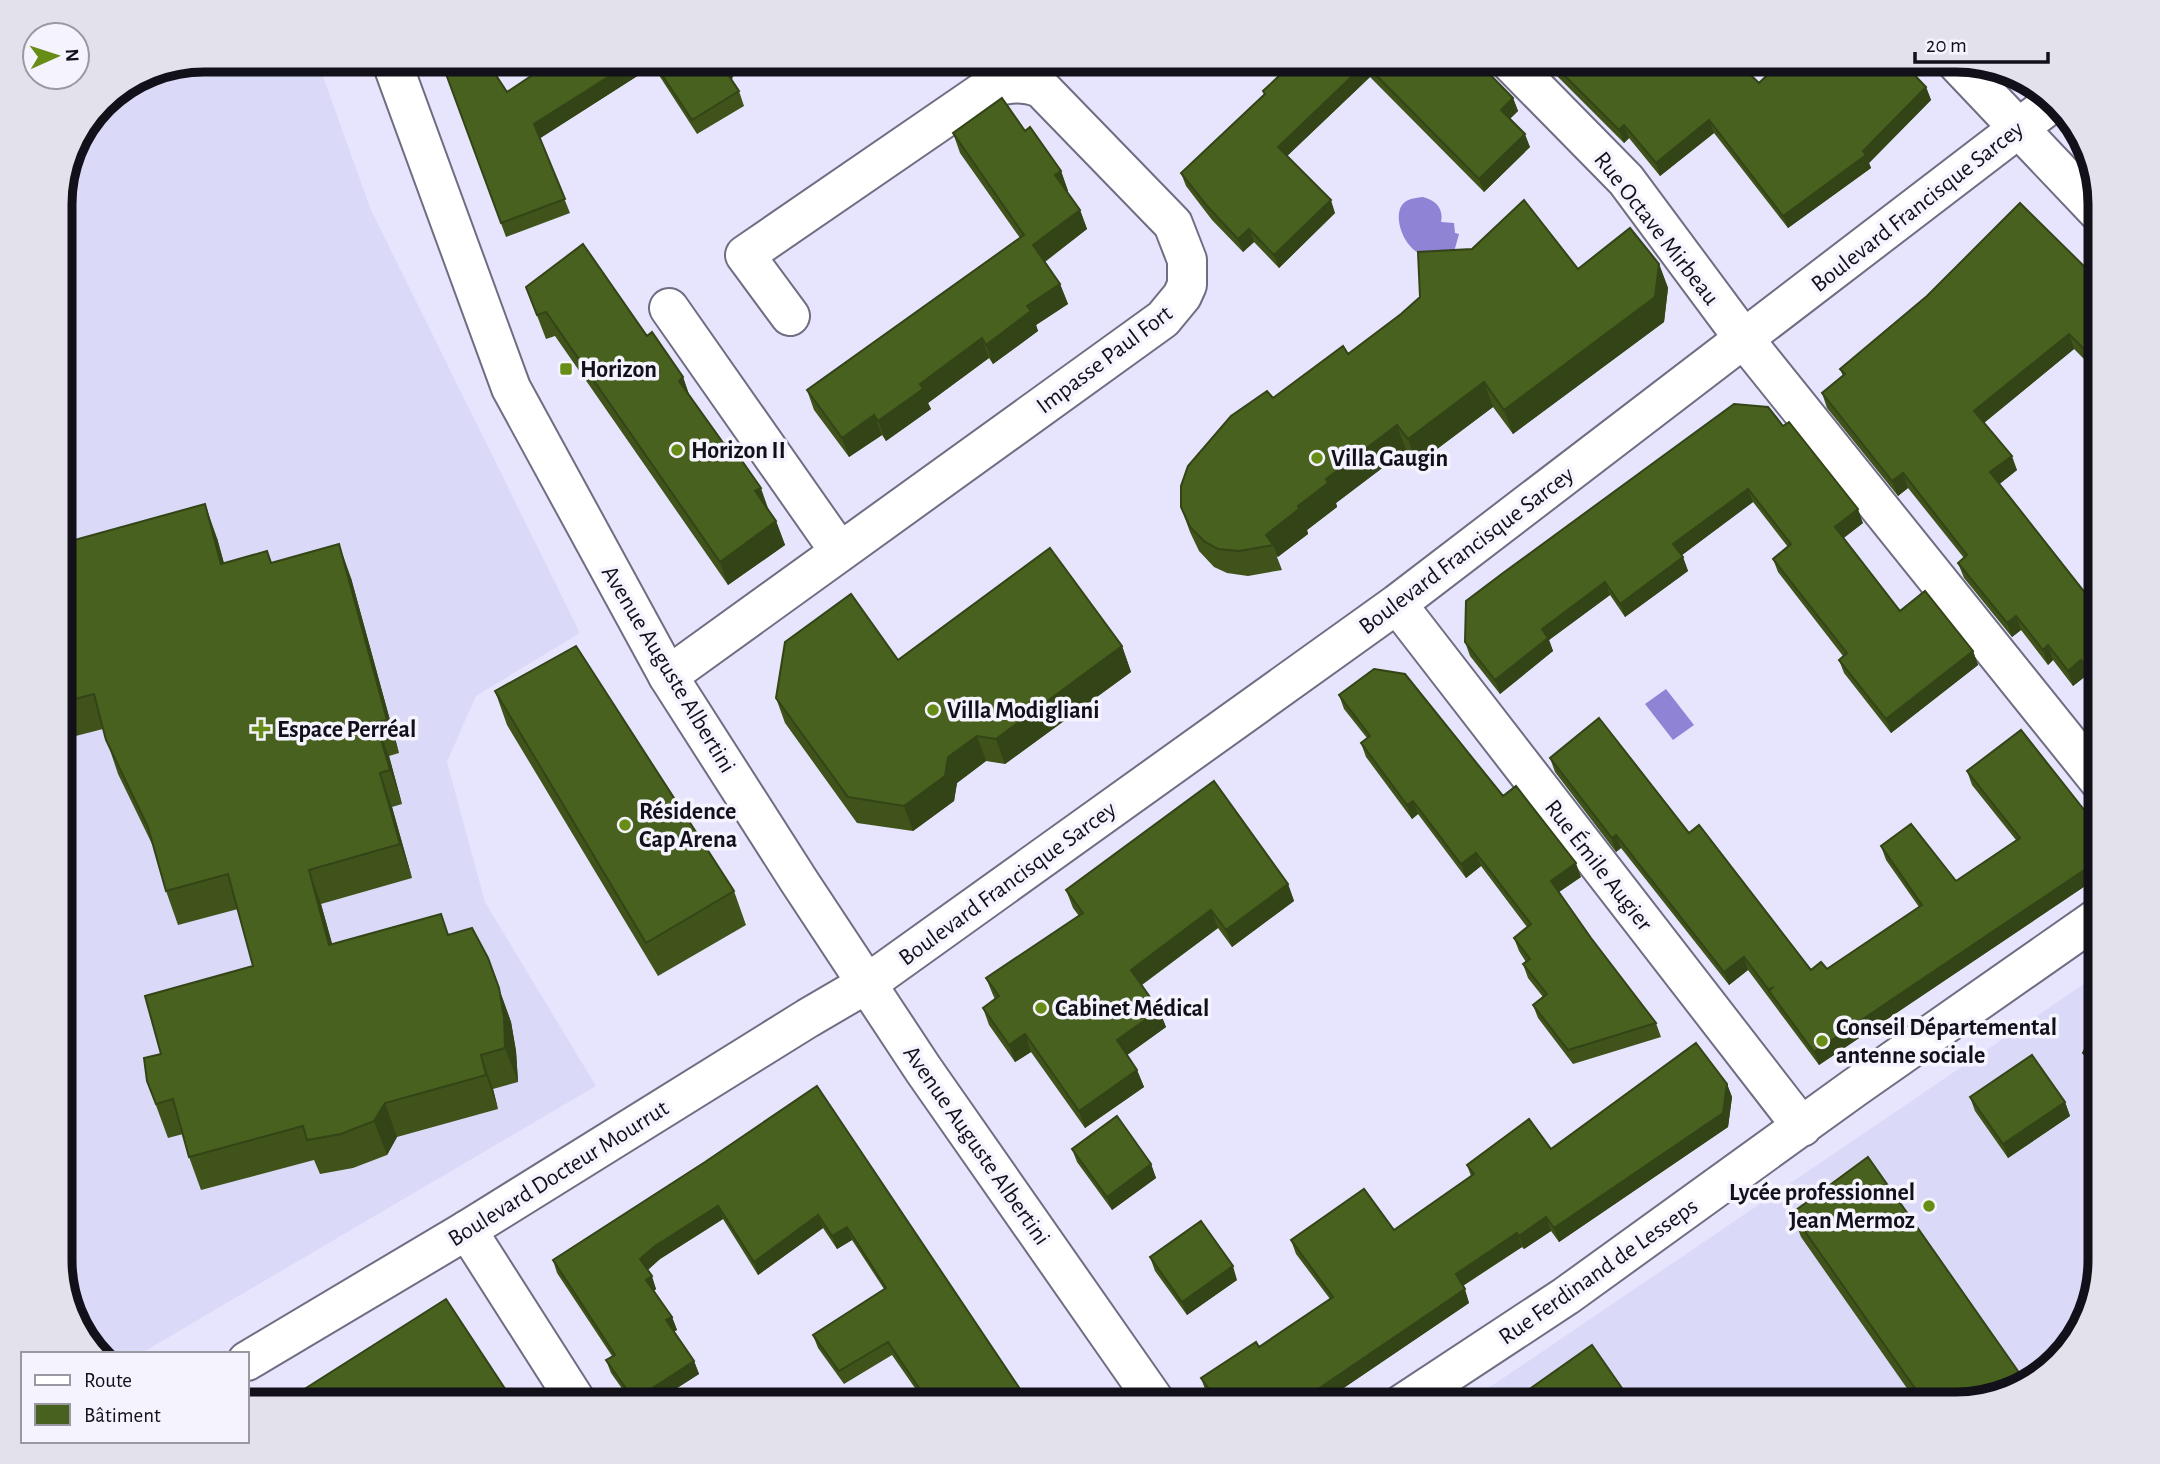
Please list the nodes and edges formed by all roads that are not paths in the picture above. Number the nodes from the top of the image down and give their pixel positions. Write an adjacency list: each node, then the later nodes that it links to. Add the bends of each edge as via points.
1 (395, 72): 12 (street, Avenue Auguste Albertini, via 511,388)
2 (1520, 72): 9 (street, Rue Octave Mirbeau, via 1626,180)
3 (1966, 73): 5 (street)
4 (2046, 107): 5 (street, Boulevard Francisque Sarcey)
5 (2018, 127): 6 (street); 9 (street, Boulevard Francisque Sarcey)
6 (2088, 200)
7 (669, 308): 10 (street)
8 (790, 316): 10 (street, Impasse Paul Fort, via 745,255 981,93 1011,83 1041,88 1173,224 1187,261 1187,285 1163,319)
9 (1744, 339): 11 (street, Boulevard Francisque Sarcey); 13 (street, Rue Octave Mirbeau)
10 (840, 552): 12 (street, Impasse Paul Fort)
11 (1397, 604): 15 (street, Boulevard Francisque Sarcey); 16 (street, Rue Émile Augier)
12 (668, 676): 15 (street, Avenue Auguste Albertini)
13 (2088, 766)
14 (2088, 925): 16 (street, Rue Ferdinand de Lesseps)
15 (868, 983): 17 (street, Boulevard Docteur Mourrut); 20 (street, Avenue Auguste Albertini)
16 (1802, 1127): 21 (street, Rue Ferdinand de Lesseps, via 1566,1296)
17 (467, 1230): 18 (street, Boulevard Docteur Mourrut); 19 (street)
18 (248, 1360)
19 (570, 1392)
20 (1148, 1392)
21 (1422, 1392)

